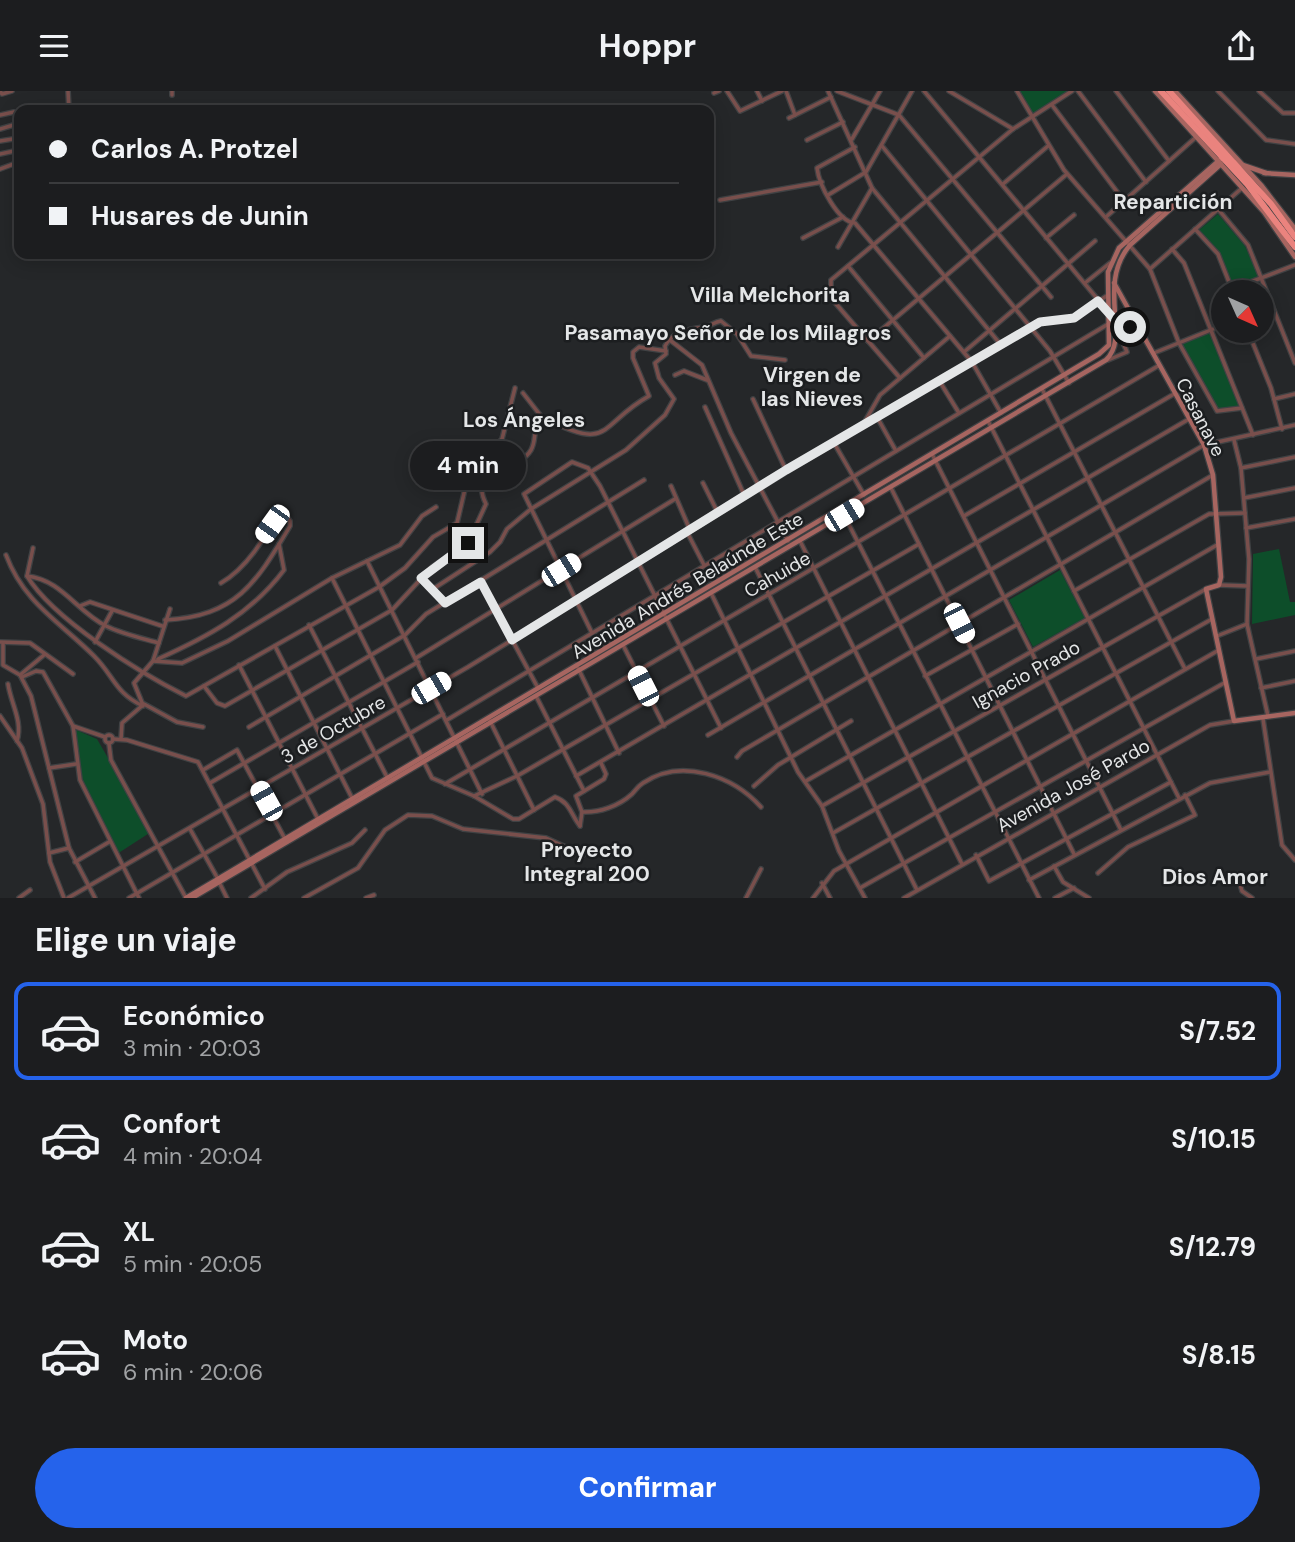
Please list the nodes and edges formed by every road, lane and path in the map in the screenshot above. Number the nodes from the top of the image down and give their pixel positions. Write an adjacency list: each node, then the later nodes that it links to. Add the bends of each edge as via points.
1 (0, 91): 2 (street)
2 (12, 91)
3 (727, 91): 26 (street, via 738,111)
4 (757, 91): 26 (street)
5 (784, 91): 26 (street); 32 (street)
6 (828, 91): 24 (street)
7 (837, 91): 23 (street)
8 (880, 91): 27 (street)
9 (912, 91): 33 (street)
10 (924, 91): 45 (street)
11 (949, 91): 37 (street)
12 (1017, 91): 35 (street)
13 (1072, 91): 28 (street)
14 (1078, 91): 55 (street)
15 (1116, 91): 46 (street)
16 (1155, 91): 38 (street)
17 (1161, 91): 47 (highway)
18 (1169, 91): 47 (highway)
19 (1175, 91): 48 (street)
20 (1217, 91): 25 (street)
21 (1230, 91): 25 (street)
22 (1259, 91): 30 (street, via 1283,113)
23 (846, 92): 27 (street)
24 (831, 97): 32 (street); 36 (street)
25 (1223, 97): 41 (street, via 1266,140)
26 (762, 101)
27 (872, 104): 33 (street); 39 (street)
28 (1052, 105): 35 (street); 62 (street)
29 (14, 113): 31 (street)
30 (1295, 113)
31 (0, 115)
32 (795, 115): 34 (street)
33 (899, 115): 42 (street); 54 (street)
34 (789, 118)
35 (1032, 119): 37 (street); 43 (street)
36 (843, 121): 39 (street); 40 (street)
37 (1013, 129): 45 (street)
38 (1195, 138): 46 (street); 47 (street)
39 (852, 139): 44 (street)
40 (807, 140)
41 (1295, 144)
42 (882, 146): 50 (street); 63 (street)
43 (1048, 146): 52 (street); 57 (street)
44 (855, 147): 50 (street); 56 (street, via 818,167)
45 (981, 157): 54 (street); 57 (street)
46 (1169, 161): 55 (street)
47 (1224, 161): 48 (highway); 59 (street); 77 (street, Avenida Andrés Belaúnde Este); 80 (street); 82 (highway)
48 (1242, 167): 49 (street); 51 (street); 74 (highway)
49 (1249, 171): 51 (street); 72 (street)
50 (866, 172): 58 (street); 60 (street)
51 (1266, 173): 53 (street)
52 (1068, 174): 65 (street); 68 (street)
53 (1295, 175)
54 (953, 180): 63 (street); 73 (street)
55 (1146, 182): 62 (street)
56 (822, 183): 60 (street); 61 (street)
57 (1003, 184): 65 (street)
58 (872, 188): 69 (street); 70 (street)
59 (1242, 188): 64 (street); 85 (street)
60 (828, 195): 67 (street)
61 (720, 200)
62 (1124, 201): 68 (street)
63 (927, 202): 70 (street); 84 (street)
64 (1218, 209): 71 (street); 92 (street, via 1246,241)
65 (1024, 211): 73 (street); 75 (street)
66 (1074, 215): 75 (street)
67 (843, 217): 69 (street); 76 (street)
68 (1106, 217): 77 (street)
69 (852, 222): 79 (street); 81 (street)
70 (901, 223): 79 (street); 91 (street)
71 (1195, 229): 83 (street); 94 (street, via 1218,254)
72 (1295, 229)
73 (998, 233): 84 (street); 98 (street)
74 (1295, 237)
75 (1046, 238): 87 (street)
76 (803, 239)
77 (1125, 240): 80 (street); 86 (street, Avenida Andrés Belaúnde Este)
78 (1095, 241): 87 (street)
79 (874, 245): 89 (street); 101 (street)
80 (1130, 246): 90 (street); 96 (street, via 1118,261)
81 (838, 247)
82 (1295, 247)
83 (1172, 249): 90 (street); 112 (street, via 1184,263)
84 (971, 254): 91 (street); 103 (street)
85 (1295, 257)
86 (1110, 263): 93 (street, Avenida Andrés Belaúnde Este); 97 (street)
87 (1068, 264): 97 (street); 98 (street)
88 (1295, 265): 92 (street)
89 (848, 266): 105 (street); 116 (street, via 831,280 831,298)
90 (1150, 269): 117 (street)
91 (945, 277): 101 (street); 111 (street)
92 (1262, 277): 95 (street); 129 (street)
93 (1108, 279): 96 (street); 99 (street, Avenida Andrés Belaúnde Este)
94 (1228, 280)
95 (1256, 280)
96 (1114, 282): 106 (street); 123 (street, Casanave)
97 (1085, 283): 102 (street)
98 (1042, 286): 100 (street); 103 (street)
99 (1108, 295): 102 (street, 3 de Octubre); 104 (street, Avenida Andrés Belaúnde Este)
100 (1051, 297)
101 (918, 298): 105 (street); 114 (street)
102 (1098, 301): 104 (street); 108 (street, 3 de Octubre, via 1074,318)
103 (1016, 309): 108 (street); 111 (street)
104 (1109, 315): 106 (street); 107 (street, Avenida Andrés Belaúnde Este)
105 (893, 320): 116 (street); 125 (street)
106 (1115, 320): 107 (street); 113 (street)
107 (1109, 323): 124 (street); 132 (street, Avenida Andrés Belaúnde Este, via 1107,348)
108 (1031, 327): 120 (street, 3 de Octubre); 124 (street)
109 (1130, 327): 113 (street)
110 (657, 330): 115 (street)
111 (989, 330): 120 (street); 122 (street)
112 (1211, 330): 117 (street)
113 (1117, 333): 127 (street, via 1114,351); 127 (street, via 1127,352)
114 (950, 336): 122 (street); 125 (street)
115 (669, 339): 121 (street); 126 (street, via 695,326 720,321 737,334 751,356); 134 (street, via 702,365)
116 (868, 341): 133 (street)
117 (1179, 342): 123 (street); 147 (street, via 1217,411)
118 (1216, 343): 147 (street)
119 (1253, 343): 145 (street)
120 (1001, 345): 128 (street, 3 de Octubre)
121 (666, 351): 152 (street, via 639,348 633,352 649,396 607,428 591,435 575,434); 173 (street, via 655,365 673,397 673,406 632,445)
122 (964, 352): 128 (street)
123 (1152, 353): 130 (street, Casanave)
124 (1052, 356): 132 (street); 140 (street)
125 (924, 358): 133 (street)
126 (785, 360)
127 (1106, 361): 136 (street, Avenida Andrés Belaúnde Este)
128 (972, 362): 135 (street, 3 de Octubre); 140 (street)
129 (1295, 363)
130 (1158, 366): 141 (street, Casanave); 154 (street, Cahuide)
131 (675, 375): 134 (street, via 684,370)
132 (1064, 375): 136 (street); 138 (street, Avenida Andrés Belaúnde Este)
133 (900, 378): 156 (street, via 878,398)
134 (707, 380): 181 (street)
135 (939, 381): 148 (street); 150 (street, 3 de Octubre)
136 (1069, 383): 143 (street, Avenida Andrés Belaúnde Este)
137 (515, 388): 165 (street, via 502,439)
138 (1042, 389): 143 (street); 149 (street, Avenida Andrés Belaúnde Este)
139 (523, 393): 152 (street)
140 (990, 393): 148 (street); 149 (street)
141 (1174, 394): 151 (street, Casanave); 164 (street)
142 (1295, 394): 145 (street)
143 (1046, 396): 154 (street); 157 (street, Avenida Andrés Belaúnde Este)
144 (753, 399): 172 (street)
145 (1274, 399): 158 (street)
146 (705, 407): 186 (street)
147 (1242, 408): 159 (street)
148 (959, 413): 163 (street)
149 (1001, 413): 153 (street, Avenida Andrés Belaúnde Este)
150 (877, 417): 156 (street, 3 de Octubre); 163 (street)
151 (1189, 419): 162 (street, Casanave); 176 (street)
152 (544, 420): 170 (street, via 535,430 532,449)
153 (988, 421): 157 (street); 166 (street, Avenida Andrés Belaúnde Este)
154 (1061, 425): 164 (street); 167 (street, Cahuide)
155 (1295, 425): 158 (street)
156 (860, 427): 161 (street, 3 de Octubre)
157 (992, 428): 167 (street); 169 (street, Avenida Andrés Belaúnde Este)
158 (1282, 429): 159 (street)
159 (1253, 435): 160 (street)
160 (1234, 440): 162 (street); 171 (street)
161 (834, 443): 172 (street, 3 de Octubre); 175 (street)
162 (1204, 445): 174 (street, Casanave); 190 (street)
163 (896, 451): 175 (street)
164 (1075, 452): 176 (street); 179 (street)
165 (486, 454): 170 (street); 236 (street, via 469,472 460,519 433,537 405,568)
166 (932, 454): 169 (street); 185 (street, Avenida Andrés Belaúnde Este)
167 (1007, 457): 179 (street); 184 (street, Cahuide)
168 (1295, 457): 171 (street)
169 (936, 461): 182 (street, Avenida Andrés Belaúnde Este); 184 (street)
170 (504, 468): 231 (street, via 482,485 486,505 468,543)
171 (1241, 468): 187 (street)
172 (786, 470): 181 (street, 3 de Octubre)
173 (592, 472): 189 (street); 192 (street); 192 (street, via 572,462 527,489 524,494)
174 (1213, 475): 196 (street, Casanave); 206 (street)
175 (853, 477): 185 (street); 202 (street)
176 (1087, 478): 190 (street); 194 (street)
177 (644, 480): 189 (street)
178 (703, 483): 195 (street)
179 (1020, 484): 194 (street); 200 (street)
180 (671, 487): 188 (street)
181 (760, 487): 186 (street, 3 de Octubre); 202 (street)
182 (891, 488): 198 (street, Avenida Andrés Belaúnde Este); 199 (street)
183 (1295, 488): 187 (street)
184 (950, 491): 199 (street, Cahuide); 200 (street)
185 (864, 495): 193 (street, Avenida Andrés Belaúnde Este)
186 (745, 497): 195 (street, 3 de Octubre)
187 (1244, 498): 197 (street)
188 (675, 499): 204 (street); 205 (street)
189 (607, 502): 205 (street); 208 (street)
190 (1102, 505): 206 (street); 207 (street)
191 (436, 507): 219 (street, via 422,516 400,545)
192 (531, 509): 208 (street); 238 (street, via 490,551)
193 (841, 509): 198 (street); 209 (street, Avenida Andrés Belaúnde Este)
194 (1032, 510): 207 (street); 212 (street)
195 (718, 513): 204 (street, 3 de Octubre)
196 (1215, 513): 197 (street); 215 (street, Casanave); 218 (street)
197 (1245, 513): 203 (street)
198 (844, 515): 210 (street, Avenida Andrés Belaúnde Este); 211 (street)
199 (905, 517): 211 (street, Cahuide); 214 (street)
200 (964, 517): 212 (street)
201 (1295, 519): 203 (street)
202 (778, 521): 209 (street); 221 (street)
203 (1246, 528): 235 (street)
204 (689, 531): 220 (street, 3 de Octubre); 221 (street)
205 (622, 532): 220 (street); 226 (street)
206 (1115, 532): 218 (street); 223 (street)
207 (1046, 537): 223 (street); 227 (street)
208 (546, 540): 226 (street); 232 (street)
209 (788, 541): 222 (street, Avenida Andrés Belaúnde Este)
210 (800, 541): 222 (street, Avenida Andrés Belaúnde Este); 224 (street)
211 (859, 543): 224 (street, Cahuide); 228 (street)
212 (977, 543): 225 (street); 227 (street)
213 (279, 544): 233 (street, via 290,521 281,509 276,510 272,524 248,558); 260 (street, via 268,564 222,608 189,619); 297 (street, via 284,570 226,627)
214 (919, 544): 225 (street); 228 (street)
215 (1217, 545): 234 (street, Casanave); 237 (street)
216 (33, 548): 229 (street)
217 (6, 555): 337 (street, via 19,586 95,657 125,697)
218 (1130, 560): 237 (street); 240 (street)
219 (367, 561): 230 (street); 236 (street)
220 (638, 563): 242 (street); 248 (street, 3 de Octubre)
221 (704, 565): 242 (street)
222 (754, 565): 241 (street, Avenida Andrés Belaúnde Este); 243 (street); 257 (street, Avenida Andrés Belaúnde Este)
223 (1060, 565): 240 (street); 247 (street)
224 (814, 569): 243 (street, Cahuide); 246 (street)
225 (932, 569): 244 (street); 245 (street)
226 (561, 570): 248 (street); 254 (street)
227 (990, 570): 245 (street); 247 (street)
228 (873, 571): 244 (street); 246 (street)
229 (27, 576): 251 (street, via 60,588); 276 (street)
230 (332, 577): 250 (street); 297 (street, via 183,663)
231 (421, 578): 238 (street); 253 (street)
232 (481, 582): 249 (street); 254 (street)
233 (221, 583)
234 (1219, 585): 235 (street, Ignacio Prado); 239 (street, Ignacio Prado)
235 (1249, 586): 267 (street)
236 (379, 587): 250 (street); 253 (street)
237 (1143, 587): 256 (street); 259 (street)
238 (433, 589): 249 (street)
239 (1206, 589): 256 (street, Ignacio Prado); 258 (street)
240 (1074, 591): 259 (street)
241 (711, 593): 257 (street, Avenida Andrés Belaúnde Este); 261 (street)
242 (656, 594): 257 (street); 272 (street)
243 (769, 595): 261 (street, Cahuide); 262 (street)
244 (886, 596): 263 (street); 264 (street)
245 (946, 596): 263 (street); 265 (street)
246 (828, 597): 262 (street); 264 (street)
247 (1005, 598): 265 (street); 266 (street)
248 (576, 602): 272 (street); 275 (street, 3 de Octubre)
249 (445, 603): 273 (street)
250 (345, 604): 269 (street); 271 (street)
251 (80, 606): 255 (street, via 90,602); 268 (street)
252 (170, 609): 260 (street)
253 (392, 610): 271 (street); 273 (street)
254 (496, 610): 275 (street); 296 (street)
255 (112, 611): 268 (street); 270 (street)
256 (1157, 615): 277 (street); 283 (street, Ignacio Prado)
257 (667, 616): 280 (street, Avenida Andrés Belaúnde Este); 282 (street); 300 (street, Avenida Andrés Belaúnde Este)
258 (1214, 618): 274 (street); 277 (street)
259 (1088, 619): 283 (street); 289 (street)
260 (164, 621): 270 (street)
261 (725, 621): 282 (street, Cahuide); 284 (street)
262 (783, 622): 284 (street); 285 (street)
263 (898, 622): 287 (street); 291 (street)
264 (841, 623): 285 (street); 287 (street)
265 (959, 623): 288 (street); 291 (street)
266 (1018, 624): 288 (street); 289 (street)
267 (1247, 624): 274 (street); 295 (street)
268 (104, 625): 276 (street); 279 (street)
269 (309, 625): 281 (street); 286 (street)
270 (162, 626): 279 (street)
271 (358, 631): 286 (street); 294 (street)
272 (592, 632): 304 (street)
273 (405, 635): 294 (street); 296 (street)
274 (1217, 636): 290 (street)
275 (512, 640): 304 (street); 322 (street, 3 de Octubre)
276 (95, 642): 302 (street)
277 (1171, 642): 301 (street); 306 (street)
278 (2, 643): 293 (street, via 27,642); 298 (street)
279 (159, 643): 297 (street)
280 (623, 645): 300 (street, Avenida Andrés Belaúnde Este); 305 (street)
281 (275, 646): 299 (street); 303 (street)
282 (681, 646): 305 (street, Cahuide); 308 (street)
283 (1103, 647): 306 (street); 316 (street, Ignacio Prado)
284 (739, 648): 308 (street); 309 (street)
285 (796, 649): 309 (street); 311 (street)
286 (323, 650): 303 (street); 313 (street)
287 (854, 650): 311 (street); 314 (street)
288 (972, 650): 312 (street); 315 (street)
289 (1032, 650): 315 (street); 316 (street)
290 (1219, 650): 301 (street); 319 (street)
291 (913, 651): 312 (street); 314 (street)
292 (1295, 651): 295 (street)
293 (44, 655): 307 (street); 310 (street)
294 (371, 656): 313 (street); 318 (street)
295 (1255, 659): 323 (street)
296 (417, 660): 318 (street); 322 (street)
297 (155, 661): 302 (street)
298 (2, 665): 310 (street)
299 (239, 665): 321 (street); 325 (street)
300 (579, 669): 324 (street, Avenida Andrés Belaúnde Este); 327 (street, Avenida Andrés Belaúnde Este); 328 (street)
301 (1185, 670): 331 (street)
302 (144, 671): 321 (street, via 186,696); 337 (street, via 134,684)
303 (288, 671): 325 (street); 326 (street)
304 (529, 671): 324 (street); 345 (street)
305 (636, 672): 328 (street, Cahuide); 329 (street)
306 (1116, 673): 331 (street); 338 (street)
307 (73, 674)
308 (695, 674): 329 (street); 330 (street)
309 (752, 675): 330 (street); 332 (street)
310 (21, 676): 352 (street, via 43,672); 391 (street, via 42,731)
311 (810, 676): 332 (street); 334 (street)
312 (925, 676): 335 (street)
313 (336, 677): 326 (street); 333 (street)
314 (868, 677): 334 (street); 359 (street)
315 (986, 677): 335 (street); 336 (street)
316 (1045, 678): 336 (street, Ignacio Prado); 338 (street)
317 (1295, 681): 323 (street)
318 (384, 682): 333 (street); 339 (street)
319 (1226, 682): 348 (street); 358 (street)
320 (8, 684): 370 (street, via 21,724)
321 (204, 686): 325 (street, via 221,706)
322 (431, 688): 339 (street, 3 de Octubre); 341 (street)
323 (1261, 688): 344 (street)
324 (539, 690): 346 (street, Avenida Andrés Belaúnde Este)
325 (252, 691): 343 (street)
326 (300, 697): 343 (street); 349 (street)
327 (536, 697): 346 (street, Avenida Andrés Belaúnde Este); 350 (street)
328 (593, 698): 350 (street, Cahuide); 351 (street)
329 (650, 699): 351 (street); 353 (street)
330 (708, 701): 353 (street); 357 (street)
331 (1130, 701): 358 (street); 364 (street)
332 (765, 702): 357 (street); 360 (street)
333 (349, 703): 349 (street); 356 (street)
334 (823, 703): 360 (street); 361 (street)
335 (939, 703): 359 (street); 362 (street)
336 (1000, 704): 362 (street, Ignacio Prado); 363 (street)
337 (143, 705): 354 (street, via 177,722); 369 (street, via 121,725)
338 (1059, 706): 363 (street); 364 (street)
339 (398, 708): 356 (street, 3 de Octubre); 365 (street)
340 (1295, 713): 344 (street, Avenida José Pardo)
341 (443, 714): 345 (street); 365 (street)
342 (0, 716): 370 (street)
343 (266, 716): 355 (street); 372 (street)
344 (1265, 719): 348 (street, Avenida José Pardo); 395 (street)
345 (447, 720): 371 (street)
346 (491, 721): 371 (street, Avenida Andrés Belaúnde Este); 375 (street)
347 (851, 721): 361 (street)
348 (1234, 721): 379 (street, Avenida José Pardo, via 1210,725)
349 (314, 723): 372 (street); 374 (street)
350 (550, 723): 375 (street, Cahuide); 376 (street)
351 (606, 725): 376 (street); 377 (street)
352 (73, 726): 367 (street); 389 (street)
353 (664, 726): 377 (street)
354 (203, 727)
355 (249, 727)
356 (363, 728): 374 (street, 3 de Octubre); 378 (street)
357 (721, 728): 366 (street)
358 (1144, 728): 379 (street); 386 (street)
359 (894, 729): 380 (street); 383 (street)
360 (778, 730): 381 (street); 382 (street)
361 (836, 730): 380 (street); 381 (street)
362 (953, 731): 383 (street, Ignacio Prado); 384 (street)
363 (1013, 732): 384 (street); 385 (street)
364 (1073, 733): 385 (street); 386 (street)
365 (410, 734): 378 (street); 387 (street)
366 (708, 735)
367 (105, 737): 368 (street); 373 (street)
368 (113, 739): 369 (street); 373 (street)
369 (121, 739): 394 (street, via 196,760)
370 (18, 741): 443 (street, via 43,804)
371 (457, 741): 387 (street, Avenida Andrés Belaúnde Este); 393 (street)
372 (279, 742): 390 (street); 392 (street)
373 (109, 744): 441 (street, via 111,759)
374 (327, 749): 392 (street, 3 de Octubre); 396 (street)
375 (504, 750): 393 (street, Cahuide); 397 (street)
376 (563, 750): 397 (street); 398 (street)
377 (619, 753): 388 (street)
378 (376, 754): 396 (street); 399 (street)
379 (1157, 754): 402 (street); 409 (street, Avenida José Pardo)
380 (849, 755): 400 (street); 401 (street)
381 (791, 756): 400 (street); 407 (street)
382 (737, 757)
383 (908, 757): 401 (street, Ignacio Prado); 405 (street)
384 (966, 758): 405 (street); 406 (street)
385 (1027, 759): 406 (street); 408 (street)
386 (1086, 760): 408 (street); 409 (street)
387 (423, 761): 399 (street, Avenida Andrés Belaúnde Este); 404 (street, via 432,778); 417 (street, Avenida Andrés Belaúnde Este)
388 (601, 763): 398 (street); 411 (street, via 606,777)
389 (76, 764): 391 (street); 439 (street)
390 (245, 764): 394 (street, via 237,750); 403 (street); 410 (street)
391 (48, 768): 442 (street)
392 (292, 768): 410 (street, 3 de Octubre); 412 (street)
393 (471, 769): 404 (street, Cahuide); 413 (street)
394 (203, 770): 403 (street)
395 (1270, 772): 414 (street, via 1217,781); 448 (street, via 1282,845)
396 (340, 775): 412 (street); 417 (street)
397 (517, 776): 413 (street); 422 (street)
398 (576, 776): 411 (street)
399 (388, 779): 417 (street, Avenida Andrés Belaúnde Este)
400 (806, 781): 418 (street)
401 (863, 782): 418 (street, Ignacio Prado); 421 (street)
402 (1171, 782): 416 (street); 428 (street)
403 (210, 783): 420 (street)
404 (445, 784): 415 (street)
405 (921, 784): 421 (street); 423 (street)
406 (980, 785): 423 (street); 425 (street)
407 (754, 786)
408 (1040, 786): 425 (street); 426 (street)
409 (1100, 787): 426 (street, Avenida José Pardo); 428 (street)
410 (259, 789): 420 (street, 3 de Octubre); 427 (street)
411 (584, 791): 424 (street, via 576,796)
412 (306, 794): 427 (street); 429 (street)
413 (483, 795): 415 (street)
414 (1185, 795): 416 (street); 459 (street, via 1195,815 1128,847)
415 (474, 796): 422 (street, via 513,819)
416 (1179, 798): 432 (street)
417 (354, 801): 429 (street, Avenida Andrés Belaúnde Este); 440 (street, Avenida Andrés Belaúnde Este)
418 (822, 806): 433 (street)
419 (761, 807): 424 (street, via 726,779 678,772 654,777 604,811)
420 (224, 809): 430 (street, 3 de Octubre); 434 (street)
421 (877, 809): 433 (street); 435 (street)
422 (534, 810): 424 (street, via 555,797 569,807 580,826)
423 (935, 811): 435 (street); 436 (street)
424 (582, 812)
425 (995, 812): 436 (street); 437 (street)
426 (1054, 812): 437 (street, Avenida José Pardo); 438 (street)
427 (273, 813): 434 (street); 440 (street)
428 (1113, 813): 432 (street); 438 (street)
429 (318, 819): 440 (street, Avenida Andrés Belaúnde Este)
430 (190, 829): 441 (street, 3 de Octubre); 444 (street)
431 (365, 830): 467 (street, via 352,843 287,872)
432 (1121, 830): 445 (street)
433 (834, 833): 451 (street)
434 (239, 834): 444 (street); 449 (street)
435 (890, 837): 451 (street); 452 (street)
436 (948, 838): 452 (street); 453 (street)
437 (1008, 838): 447 (street, Avenida José Pardo); 454 (street)
438 (1067, 839): 445 (street); 454 (street)
439 (110, 841): 450 (street); 456 (street)
440 (286, 843): 449 (street, Avenida Andrés Belaúnde Este)
441 (159, 846): 456 (street, 3 de Octubre); 458 (street)
442 (69, 848): 443 (street); 450 (street)
443 (49, 853): 473 (street)
444 (204, 853): 458 (street); 462 (street)
445 (1074, 854): 455 (street)
446 (583, 855): 480 (street, via 547,838 463,829 423,814 396,820 358,868)
447 (976, 855): 453 (street, Avenida José Pardo); 454 (street, via 989,881)
448 (1295, 860)
449 (252, 861): 462 (street, Avenida Andrés Belaúnde Este); 467 (street)
450 (75, 862): 464 (street)
451 (847, 863): 463 (street); 465 (street)
452 (904, 863): 465 (street); 469 (street)
453 (962, 864): 469 (street, Avenida José Pardo)
454 (1021, 864): 461 (street)
455 (1054, 866): 461 (street); 466 (street, via 1063,882)
456 (123, 867): 464 (street, 3 de Octubre); 471 (street)
457 (761, 869): 482 (street)
458 (173, 872): 471 (street); 476 (street)
459 (1098, 873)
460 (1237, 874): 490 (street, via 1242,891)
461 (1029, 880): 487 (street)
462 (218, 881): 476 (street, Avenida Andrés Belaúnde Este); 477 (street, Avenida Andrés Belaúnde Este); 478 (street)
463 (822, 883): 483 (street); 484 (street)
464 (89, 886): 473 (street, 3 de Octubre); 474 (street)
465 (860, 888): 485 (street)
466 (1074, 888): 488 (street); 489 (street)
467 (265, 889): 479 (street)
468 (30, 890): 472 (street)
469 (917, 890): 486 (street, Avenida José Pardo)
470 (374, 895): 481 (street)
471 (138, 896): 475 (street)
472 (19, 898)
473 (66, 898)
474 (95, 898)
475 (129, 898)
476 (186, 898)
477 (192, 898)
478 (227, 898)
479 (251, 898)
480 (304, 898)
481 (366, 898)
482 (746, 898)
483 (813, 898)
484 (830, 898)
485 (865, 898)
486 (904, 898)
487 (1039, 898)
488 (1055, 898)
489 (1089, 898)
490 (1252, 898)

